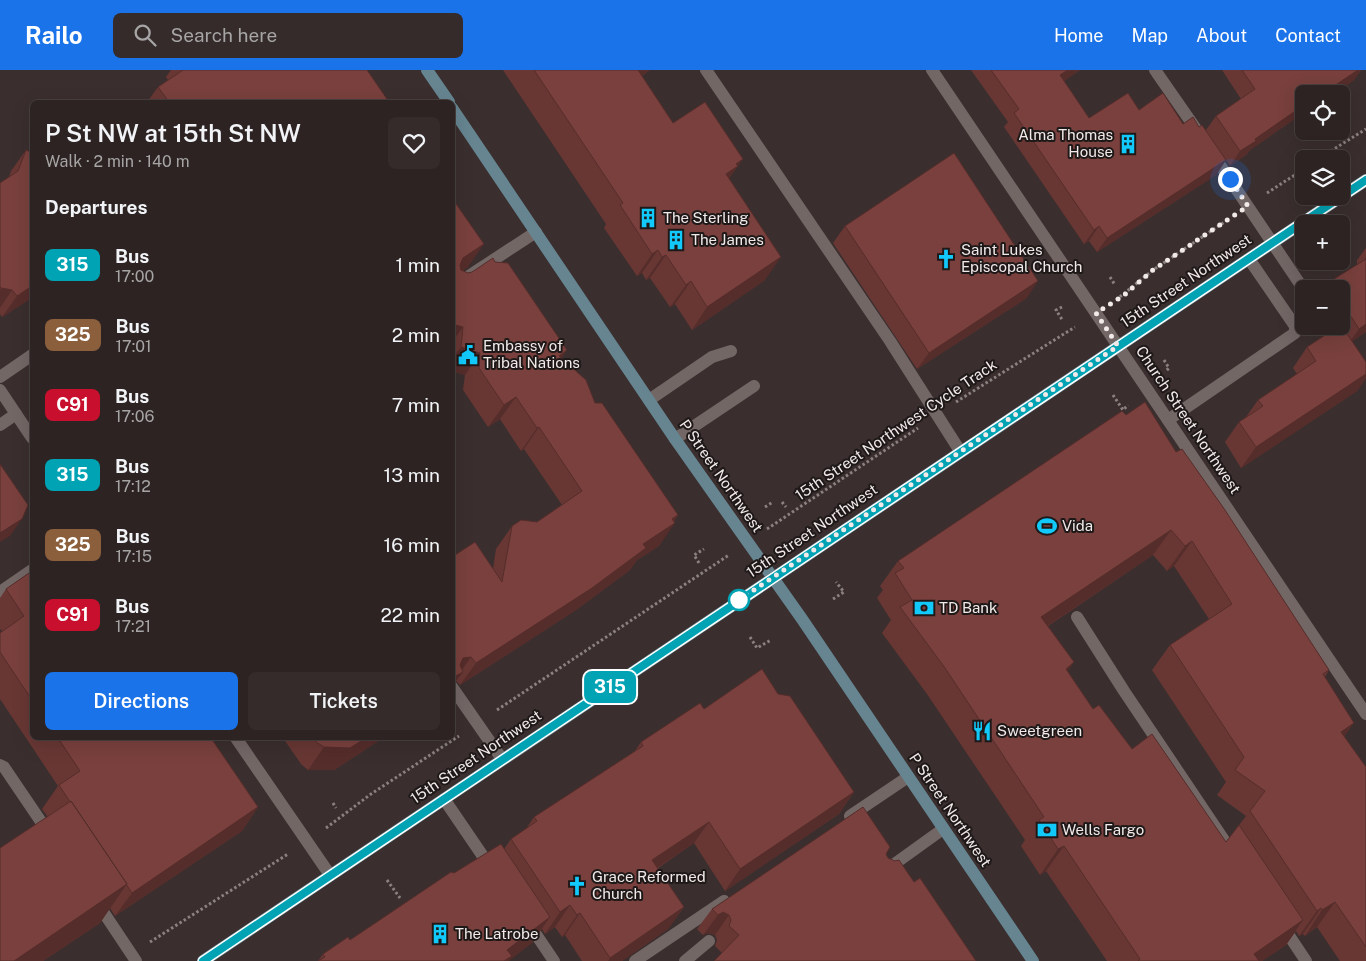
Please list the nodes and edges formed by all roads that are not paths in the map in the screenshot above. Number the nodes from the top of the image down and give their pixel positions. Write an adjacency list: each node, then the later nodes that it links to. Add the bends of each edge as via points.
1 (427, 70): 5 (main road)
2 (706, 70): 27 (street)
3 (932, 70): 14 (street, Church Street Northwest)
4 (1155, 70): 9 (street)
5 (448, 100)
6 (455, 112): 8 (main road, P Street Northwest)
7 (1366, 180): 9 (main road, 15th Street Northwest)
8 (536, 232): 12 (street); 21 (main road, P Street Northwest)
9 (1272, 243): 10 (main road, 15th Street Northwest); 11 (street)
10 (1249, 258): 14 (main road, 15th Street Northwest); 23 (street, via 1295,326 1294,333)
11 (1297, 280)
12 (455, 285)
13 (1334, 335): 17 (street)
14 (1118, 346): 23 (street, Church Street Northwest); 27 (main road, 15th Street Northwest)
15 (730, 351): 21 (street, via 712,357)
16 (30, 356): 18 (street)
17 (1350, 358)
18 (0, 377)
19 (754, 386): 26 (street)
20 (0, 390): 22 (street)
21 (649, 400): 26 (main road, P Street Northwest)
22 (16, 414): 24 (street); 25 (street)
23 (1168, 420): 33 (street, Church Street Northwest)
24 (0, 425)
25 (30, 435)
26 (675, 439): 29 (main road, P Street Northwest)
27 (960, 451): 29 (main road, 15th Street Northwest)
28 (30, 571): 30 (street)
29 (772, 578): 35 (main road, 15th Street Northwest); 37 (main road, P Street Northwest)
30 (0, 592)
31 (1077, 617): 42 (street)
32 (455, 691): 35 (street)
33 (1366, 714)
34 (237, 740): 44 (street)
35 (502, 760): 38 (main road, 15th Street Northwest)
36 (0, 765): 41 (street)
37 (908, 777): 39 (street); 40 (main road, P Street Northwest)
38 (444, 799): 44 (main road, 15th Street Northwest); 45 (street)
39 (840, 823)
40 (943, 829): 43 (street); 56 (main road, P Street Northwest)
41 (59, 847)
42 (1240, 863)
43 (880, 874)
44 (330, 875): 52 (main road, 15th Street Northwest)
45 (498, 878)
46 (86, 887): 51 (street)
47 (734, 895): 54 (street)
48 (520, 911): 53 (street)
49 (1273, 912): 57 (street)
50 (709, 941): 55 (street)
51 (136, 961)
52 (203, 961)
53 (554, 961)
54 (635, 961)
55 (685, 961)
56 (1033, 961)
57 (1306, 961)

